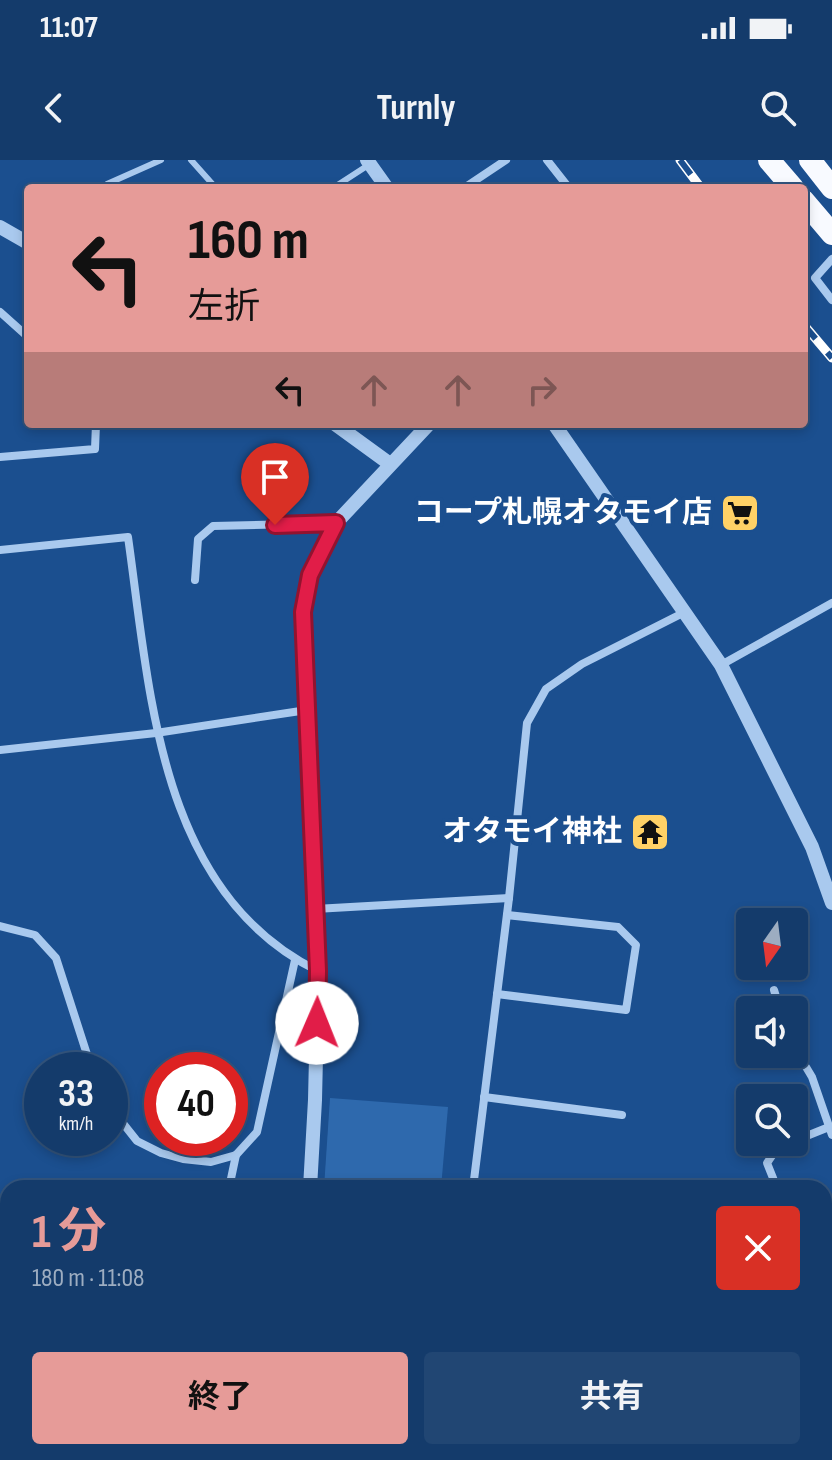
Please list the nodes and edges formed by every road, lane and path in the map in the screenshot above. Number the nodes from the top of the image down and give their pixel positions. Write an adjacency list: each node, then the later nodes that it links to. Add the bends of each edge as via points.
1 (161, 160): 8 (lane)
2 (191, 160): 9 (lane)
3 (506, 160): 12 (street)
4 (547, 160): 13 (street)
5 (769, 160): 14 (highway)
6 (810, 160): 15 (highway)
7 (369, 162): 10 (lane); 11 (street)
8 (107, 184)
9 (212, 184)
10 (339, 184)
11 (384, 184)
12 (470, 184)
13 (566, 184)
14 (790, 184)
15 (832, 188)
16 (808, 206): 18 (highway)
17 (0, 227): 19 (street)
18 (832, 234)
19 (24, 241)
20 (832, 259): 21 (street, via 815,278)
21 (832, 300)
22 (0, 312): 23 (street)
23 (24, 333)
24 (96, 428): 28 (street, via 95,449)
25 (340, 428): 29 (street)
26 (425, 428): 29 (street)
27 (557, 428): 34 (street)
28 (0, 457)
29 (390, 464): 30 (street)
30 (336, 523): 32 (street, via 213,526 198,539); 36 (street, via 310,575 303,612)
31 (0, 550): 37 (street, via 128,537)
32 (195, 580)
33 (832, 603): 35 (street)
34 (685, 612): 35 (street); 39 (street, via 582,664 546,689 527,723)
35 (721, 665): 40 (street, via 812,847)
36 (307, 710): 37 (street); 41 (street)
37 (156, 733): 38 (street); 44 (street, via 200,856 257,928)
38 (0, 750)
39 (509, 898): 41 (street); 42 (street)
40 (832, 903)
41 (315, 909): 45 (street)
42 (507, 915): 47 (street); 47 (street, via 618,927 636,945 626,1010)
43 (0, 926): 49 (street, via 35,935 56,958)
44 (295, 960): 45 (street); 56 (street, via 257,1132)
45 (318, 971): 63 (street)
46 (774, 990): 48 (street)
47 (497, 994): 51 (street)
48 (776, 996)
49 (86, 1052)
50 (807, 1068): 54 (street)
51 (484, 1097): 52 (street); 64 (street)
52 (622, 1115)
53 (128, 1130): 57 (street)
54 (830, 1131): 55 (street)
55 (808, 1137)
56 (248, 1142)
57 (144, 1144)
58 (172, 1156): 59 (street, via 211,1162)
59 (232, 1156)
60 (236, 1156): 62 (street)
61 (772, 1156): 65 (street, via 767,1163)
62 (231, 1180)
63 (310, 1180)
64 (474, 1180)
65 (774, 1180)

